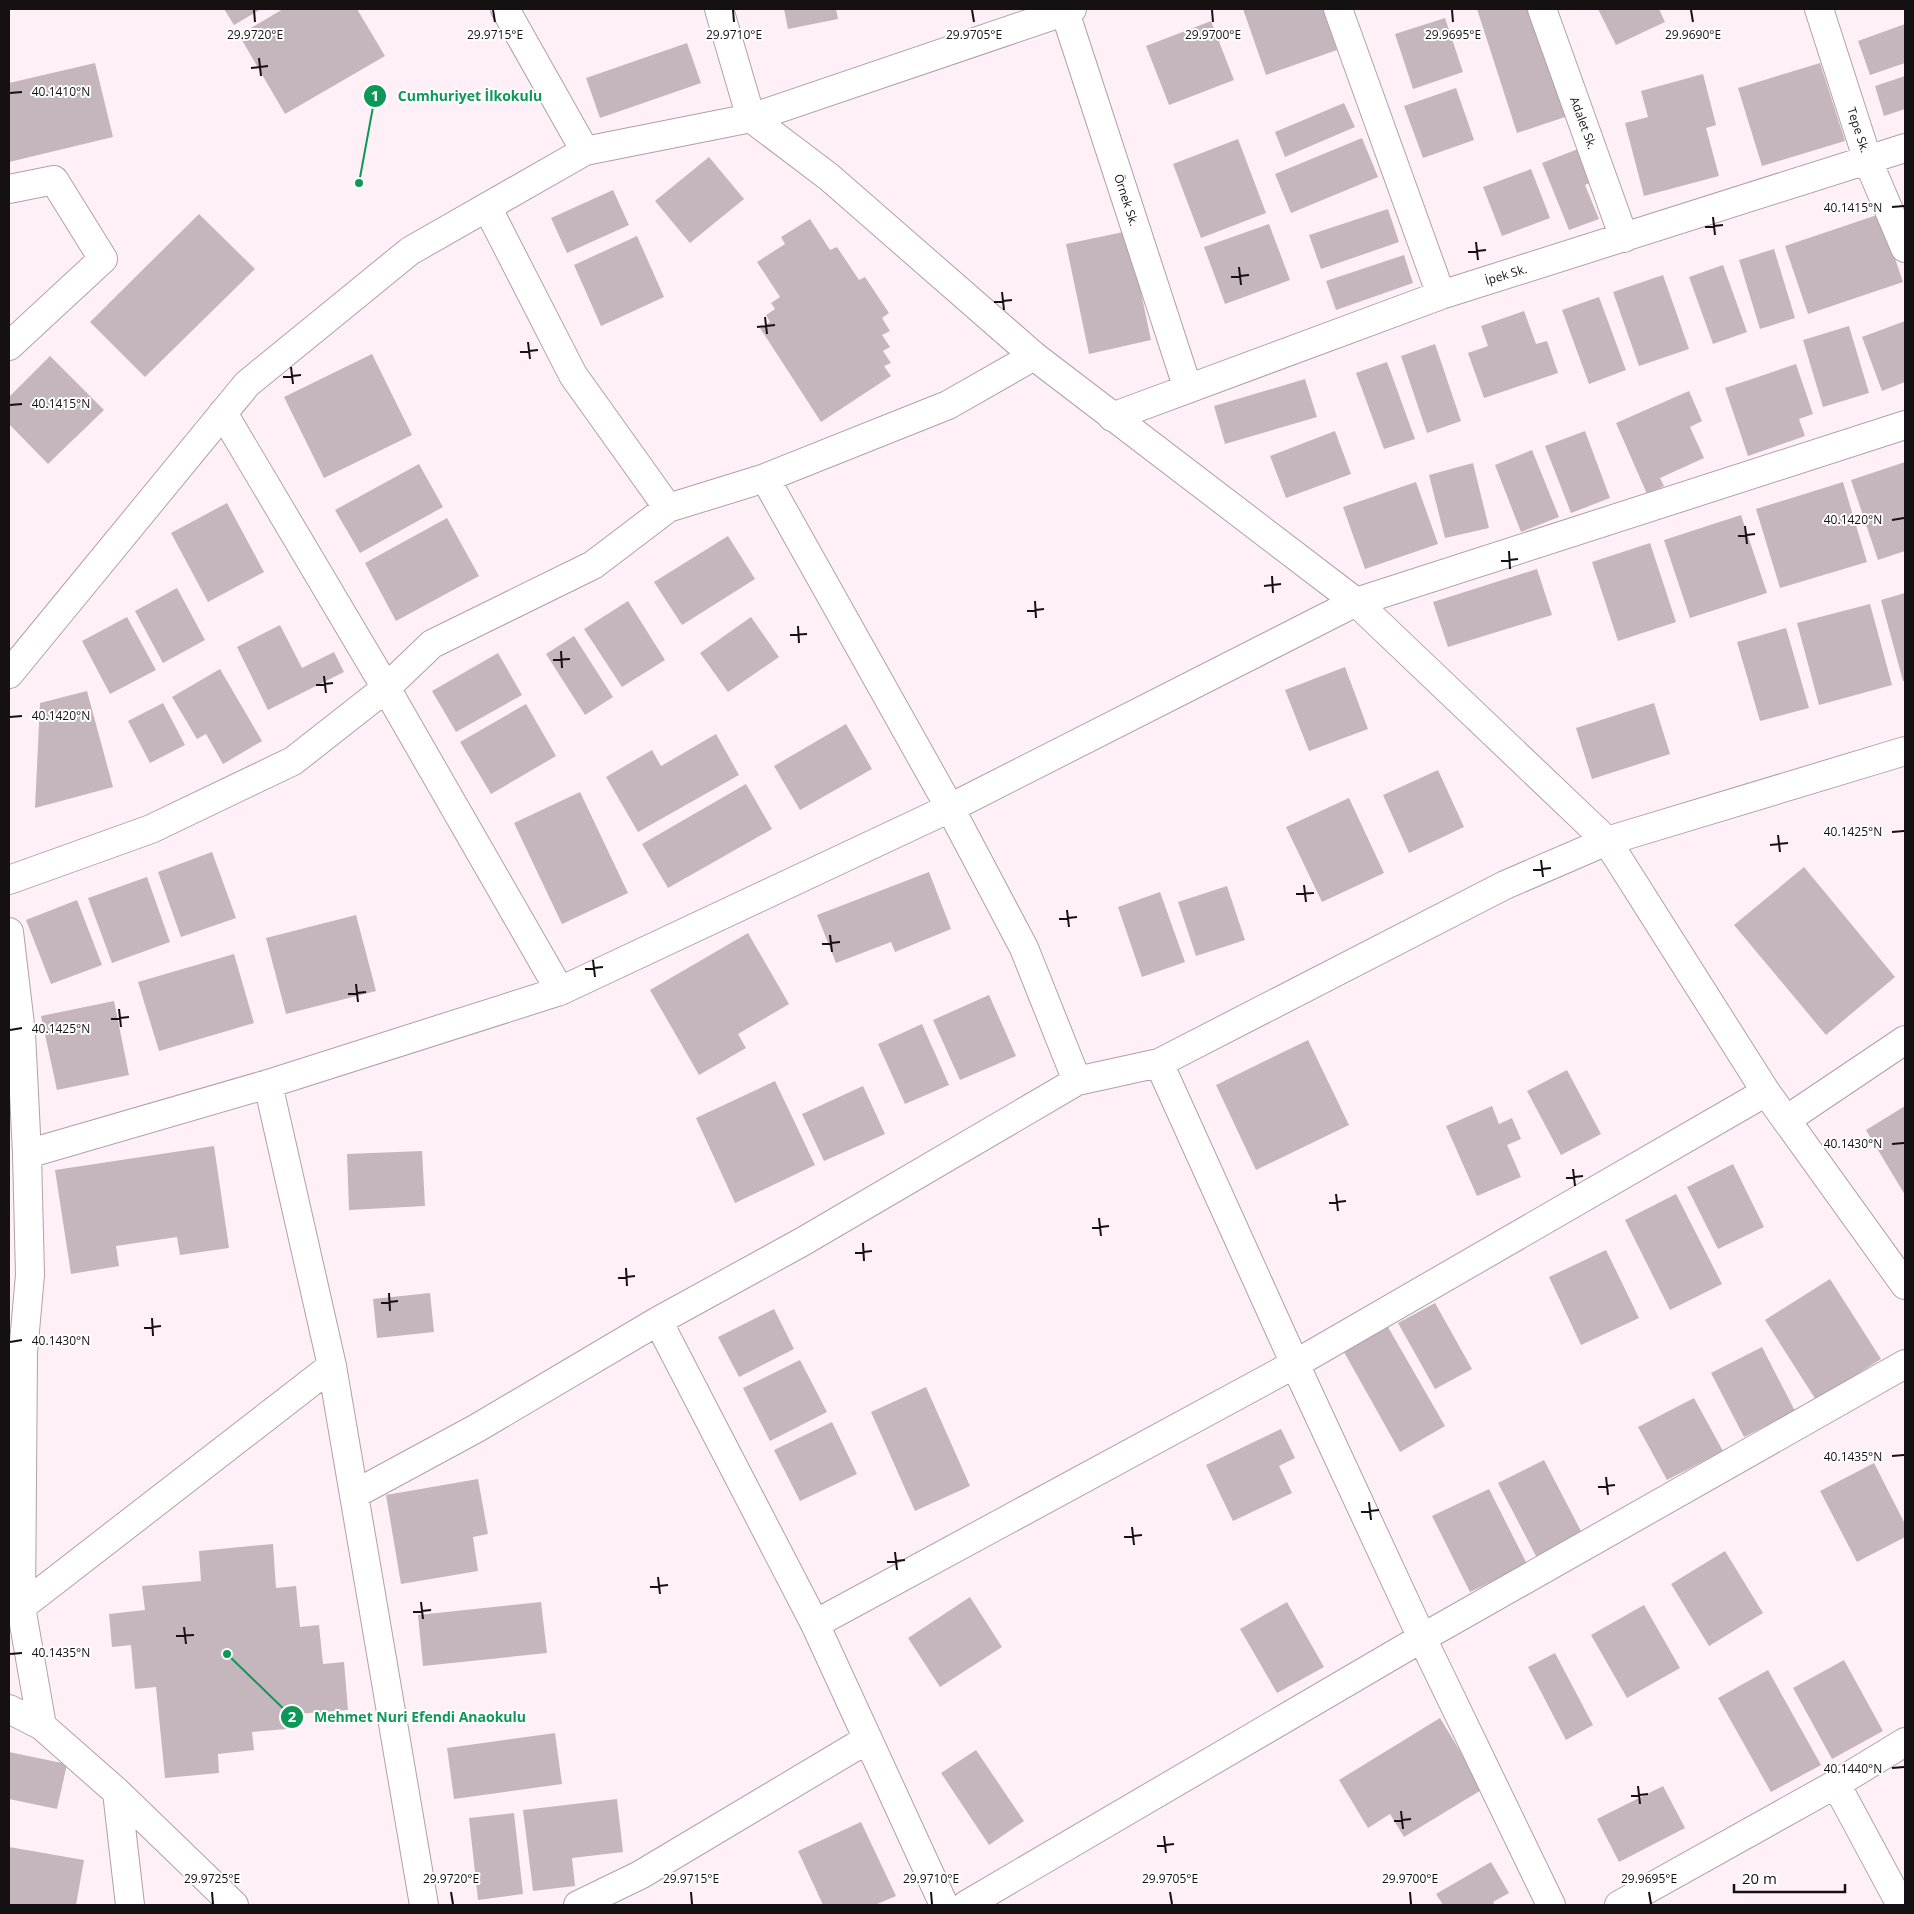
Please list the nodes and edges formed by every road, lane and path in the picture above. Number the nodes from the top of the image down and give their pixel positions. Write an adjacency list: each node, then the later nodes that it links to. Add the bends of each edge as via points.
1 (506, 9): 9 (street)
2 (718, 9): 7 (street)
3 (1338, 9): 15 (street)
4 (1542, 9): 13 (street, Adalet Sk.)
5 (1819, 9): 10 (street, Tepe Sk.)
6 (1068, 10): 7 (street); 18 (street, Örnek Sk.)
7 (751, 118): 9 (street); 17 (street, via 829,177)
8 (1905, 148): 10 (street, İpek Sk.)
9 (585, 151): 12 (street)
10 (1868, 161): 13 (street, İpek Sk.); 14 (street, Tepe Sk.)
11 (9, 189): 16 (street, via 54,180 103,259)
12 (487, 207): 19 (street, via 410,252 247,384); 23 (street, via 573,375)
13 (1624, 238): 15 (street, İpek Sk.)
14 (1905, 248)
15 (1441, 295): 18 (street, İpek Sk.)
16 (9, 346)
17 (1034, 356): 20 (street); 22 (street, via 948,405)
18 (1188, 389): 20 (street, İpek Sk.)
19 (223, 414): 25 (street); 26 (street)
20 (1112, 417): 24 (street)
21 (1905, 425): 24 (street)
22 (765, 478): 23 (street); 28 (street)
23 (668, 508): 26 (street, via 593,565 432,644)
24 (1356, 602): 28 (street); 29 (street)
25 (9, 674)
26 (386, 688): 30 (street, via 293,761 152,829); 32 (street)
27 (1905, 750): 29 (street)
28 (950, 808): 32 (street); 35 (street, via 1024,948)
29 (1607, 841): 34 (street, via 1505,885); 37 (street)
30 (9, 880)
31 (9, 932): 39 (street, via 21,1034)
32 (560, 991): 36 (street)
33 (1905, 1040): 38 (street)
34 (1159, 1063): 35 (street); 42 (street)
35 (1077, 1081): 41 (street, via 802,1242)
36 (268, 1084): 39 (street); 44 (street)
37 (1766, 1092): 38 (street); 42 (street)
38 (1786, 1120): 40 (street)
39 (27, 1154): 46 (street, via 30,1275 22,1353)
40 (1905, 1285)
41 (658, 1321): 45 (street, via 478,1428); 47 (street)
42 (1295, 1364): 47 (street); 48 (street)
43 (1905, 1364): 48 (street)
44 (332, 1366): 45 (street); 46 (street)
45 (355, 1494): 57 (street)
46 (22, 1607): 50 (street)
47 (815, 1624): 51 (street)
48 (1422, 1638): 60 (street); 61 (street)
49 (9, 1709): 50 (street)
50 (42, 1726): 54 (street)
51 (868, 1739): 58 (street, via 640,1875); 59 (street)
52 (1905, 1742): 53 (street)
53 (1836, 1784): 62 (street); 63 (street)
54 (117, 1792): 55 (street); 56 (street)
55 (130, 1905)
56 (234, 1905)
57 (424, 1905)
58 (578, 1905)
59 (944, 1905)
60 (966, 1905)
61 (1551, 1905)
62 (1619, 1905)
63 (1901, 1905)

